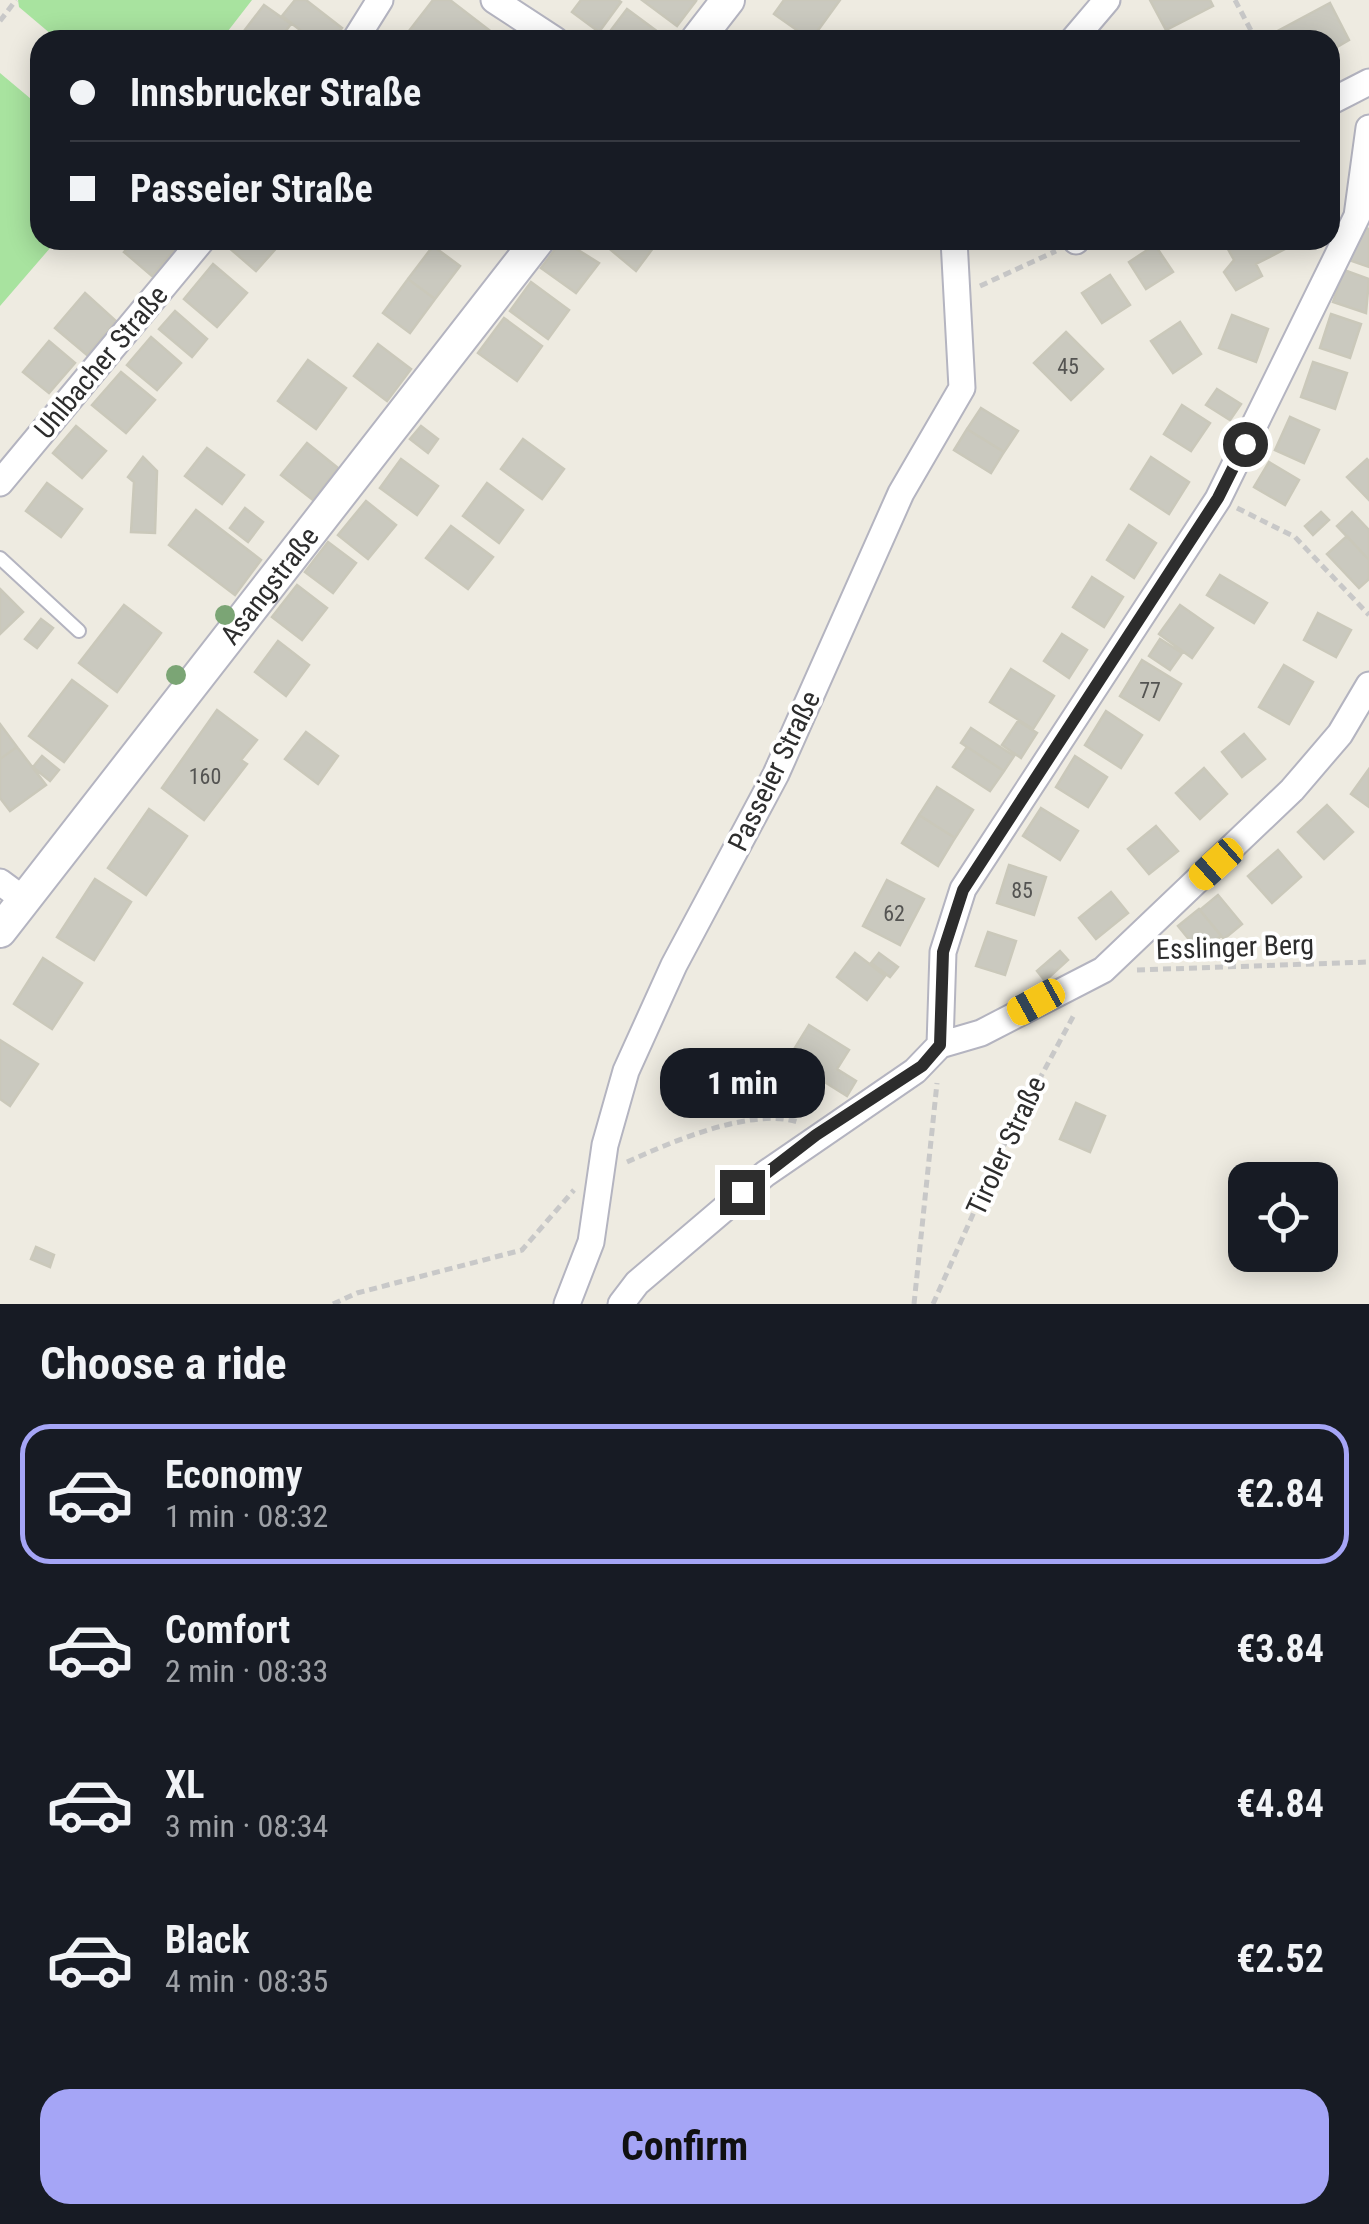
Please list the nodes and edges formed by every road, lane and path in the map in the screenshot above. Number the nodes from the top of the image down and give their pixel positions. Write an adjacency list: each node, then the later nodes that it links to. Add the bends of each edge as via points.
1 (16, 0): 7 (path)
2 (380, 0): 8 (street)
3 (494, 0): 9 (street)
4 (728, 0): 10 (street)
5 (1108, 0): 11 (street)
6 (1236, 0): 12 (path)
7 (0, 21)
8 (361, 30)
9 (540, 30)
10 (705, 30)
11 (1081, 30)
12 (1251, 30)
13 (1369, 82): 14 (street)
14 (1340, 97)
15 (1369, 128): 22 (street, via 1357,216)
16 (194, 250): 21 (street, Uhlbacher Straße)
17 (530, 250): 27 (street, Asangstraße)
18 (955, 250): 34 (street, Passeier Straße, via 962,388 901,492 776,774 674,964 626,1070)
19 (1056, 250): 20 (path)
20 (994, 282)
21 (0, 483)
22 (1218, 498): 24 (path, via 1295,537); 32 (street, via 963,890 943,952)
23 (0, 558): 25 (lane)
24 (1369, 614)
25 (79, 631)
26 (1369, 685): 30 (street, via 1311,769)
27 (12, 891): 28 (street, Asangstraße)
28 (0, 931)
29 (1369, 962): 30 (path, Esslinger Berg)
30 (1103, 970): 32 (street, via 981,1033)
31 (1076, 1011): 39 (path, Tiroler Straße, via 1003,1147)
32 (940, 1045): 33 (street, via 915,1071); 38 (path)
33 (816, 1135): 34 (path, via 790,1120 760,1117); 37 (street, via 686,1239)
34 (601, 1173): 35 (path, via 572,1192 522,1250); 36 (street, Passeier Straße, via 591,1242)
35 (333, 1304)
36 (568, 1304)
37 (620, 1304)
38 (914, 1304)
39 (933, 1304)

